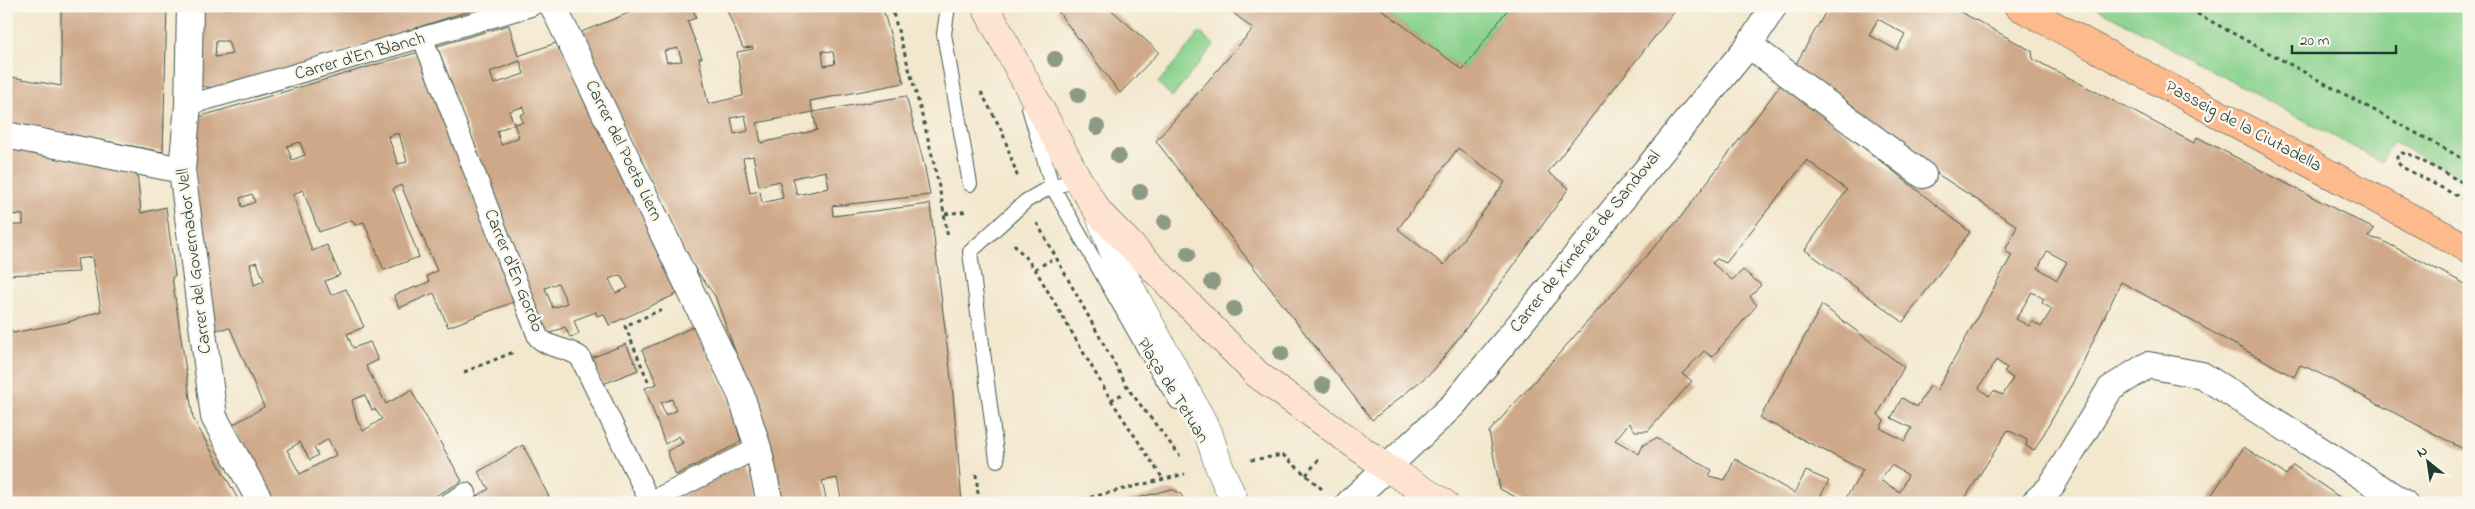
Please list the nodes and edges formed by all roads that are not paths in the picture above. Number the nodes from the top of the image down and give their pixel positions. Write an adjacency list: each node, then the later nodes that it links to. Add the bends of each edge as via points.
1 (190, 6): 11 (street, Carrer del Governador Vell)
2 (531, 6): 8 (street, Carrer d'En Blanch)
3 (554, 6): 20 (street, Carrer del Poeta Liern, via 741,395)
4 (948, 6): 16 (lane, via 944,34)
5 (985, 6): 10 (main road, Plaça de Tetuan)
6 (1774, 6): 9 (street, Carrer de Ximénez de Sandoval)
7 (2018, 6): 19 (main road, Passeig de la Ciutadella)
8 (423, 39): 11 (street, Carrer d'En Blanch); 24 (street, Carrer d'En Gordo, via 541,340 573,351 580,357)
9 (1749, 44): 14 (street); 23 (street, Carrer de Ximénez de Sandoval, via 1454,404)
10 (1014, 59): 15 (main road, Plaça de Tetuan); 17 (lane, Plaça de Tetuan)
11 (188, 105): 13 (street, Carrer del Governador Vell)
12 (6, 135): 13 (street)
13 (182, 170): 25 (street, Carrer del Governador Vell, via 214,417)
14 (1923, 175)
15 (1079, 181): 17 (lane); 18 (main road, Plaça de Tetuan)
16 (970, 184)
17 (1052, 186): 21 (lane, via 1026,200 970,252); 22 (lane, Plaça de Tetuan, via 1152,362)
18 (1099, 213): 22 (street, Plaça de Tetuan, via 1120,268 1208,432); 23 (main road, Plaça de Tetuan, via 1258,375)
19 (2469, 249)
20 (758, 448): 24 (street); 26 (street, Carrer del Poeta Liern)
21 (997, 460)
22 (1219, 466): 27 (street)
23 (1387, 468): 28 (street, Carrer de Ximénez de Sandoval); 29 (main road, Plaça de Tetuan)
24 (649, 502)
25 (261, 503)
26 (770, 503)
27 (1235, 503)
28 (1349, 503)
29 (1444, 503)
30 (2034, 503): 31 (street, via 2050,488 2110,390 2148,365 2202,375)
31 (2404, 503)

